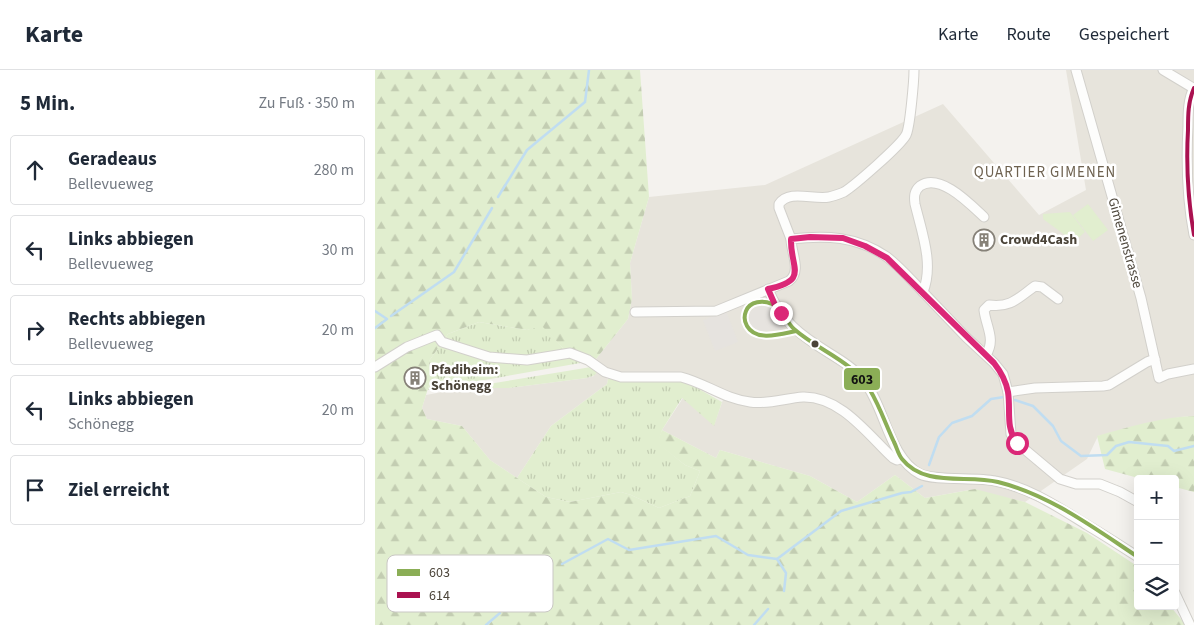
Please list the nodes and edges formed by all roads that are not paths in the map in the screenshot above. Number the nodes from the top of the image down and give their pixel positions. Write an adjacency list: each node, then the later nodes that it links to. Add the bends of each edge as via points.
1 (914, 70): 7 (street, via 906,134 843,192 828,197 793,196 783,199 779,208)
2 (1076, 70): 13 (street, Gimenenstrasse, via 1141,298)
3 (1163, 70): 4 (street)
4 (1194, 88): 6 (street, via 1189,106 1186,153)
5 (984, 217): 9 (street, via 943,185 932,183 919,187 914,195 915,204 928,266)
6 (1194, 235)
7 (791, 239): 8 (street, via 796,269 794,277); 9 (street, via 832,236 865,246 887,258)
8 (768, 289): 11 (street, via 716,311); 17 (street, via 775,305 796,331 851,368 865,382)
9 (923, 292): 12 (street)
10 (1058, 299): 12 (street, via 1042,287 1035,286 1010,303 989,305 984,310 991,347)
11 (635, 312)
12 (986, 355): 16 (street, via 1003,374)
13 (1155, 359): 15 (street, Gimenenstrasse, via 1159,378); 16 (street, via 1109,385)
14 (375, 367): 17 (street, via 437,335 442,342 489,357 527,360 571,353 612,375 691,379 724,396 751,403 805,397 819,399 849,416 893,458)
15 (1194, 369)
16 (1008, 392): 18 (street, via 1011,434 1017,443 1060,479 1076,484 1100,484)
17 (901, 458): 19 (street, via 921,475 975,478 1017,487 1057,506)
18 (1134, 500)
19 (1134, 554)
20 (1179, 602): 21 (street)
21 (1190, 625)

